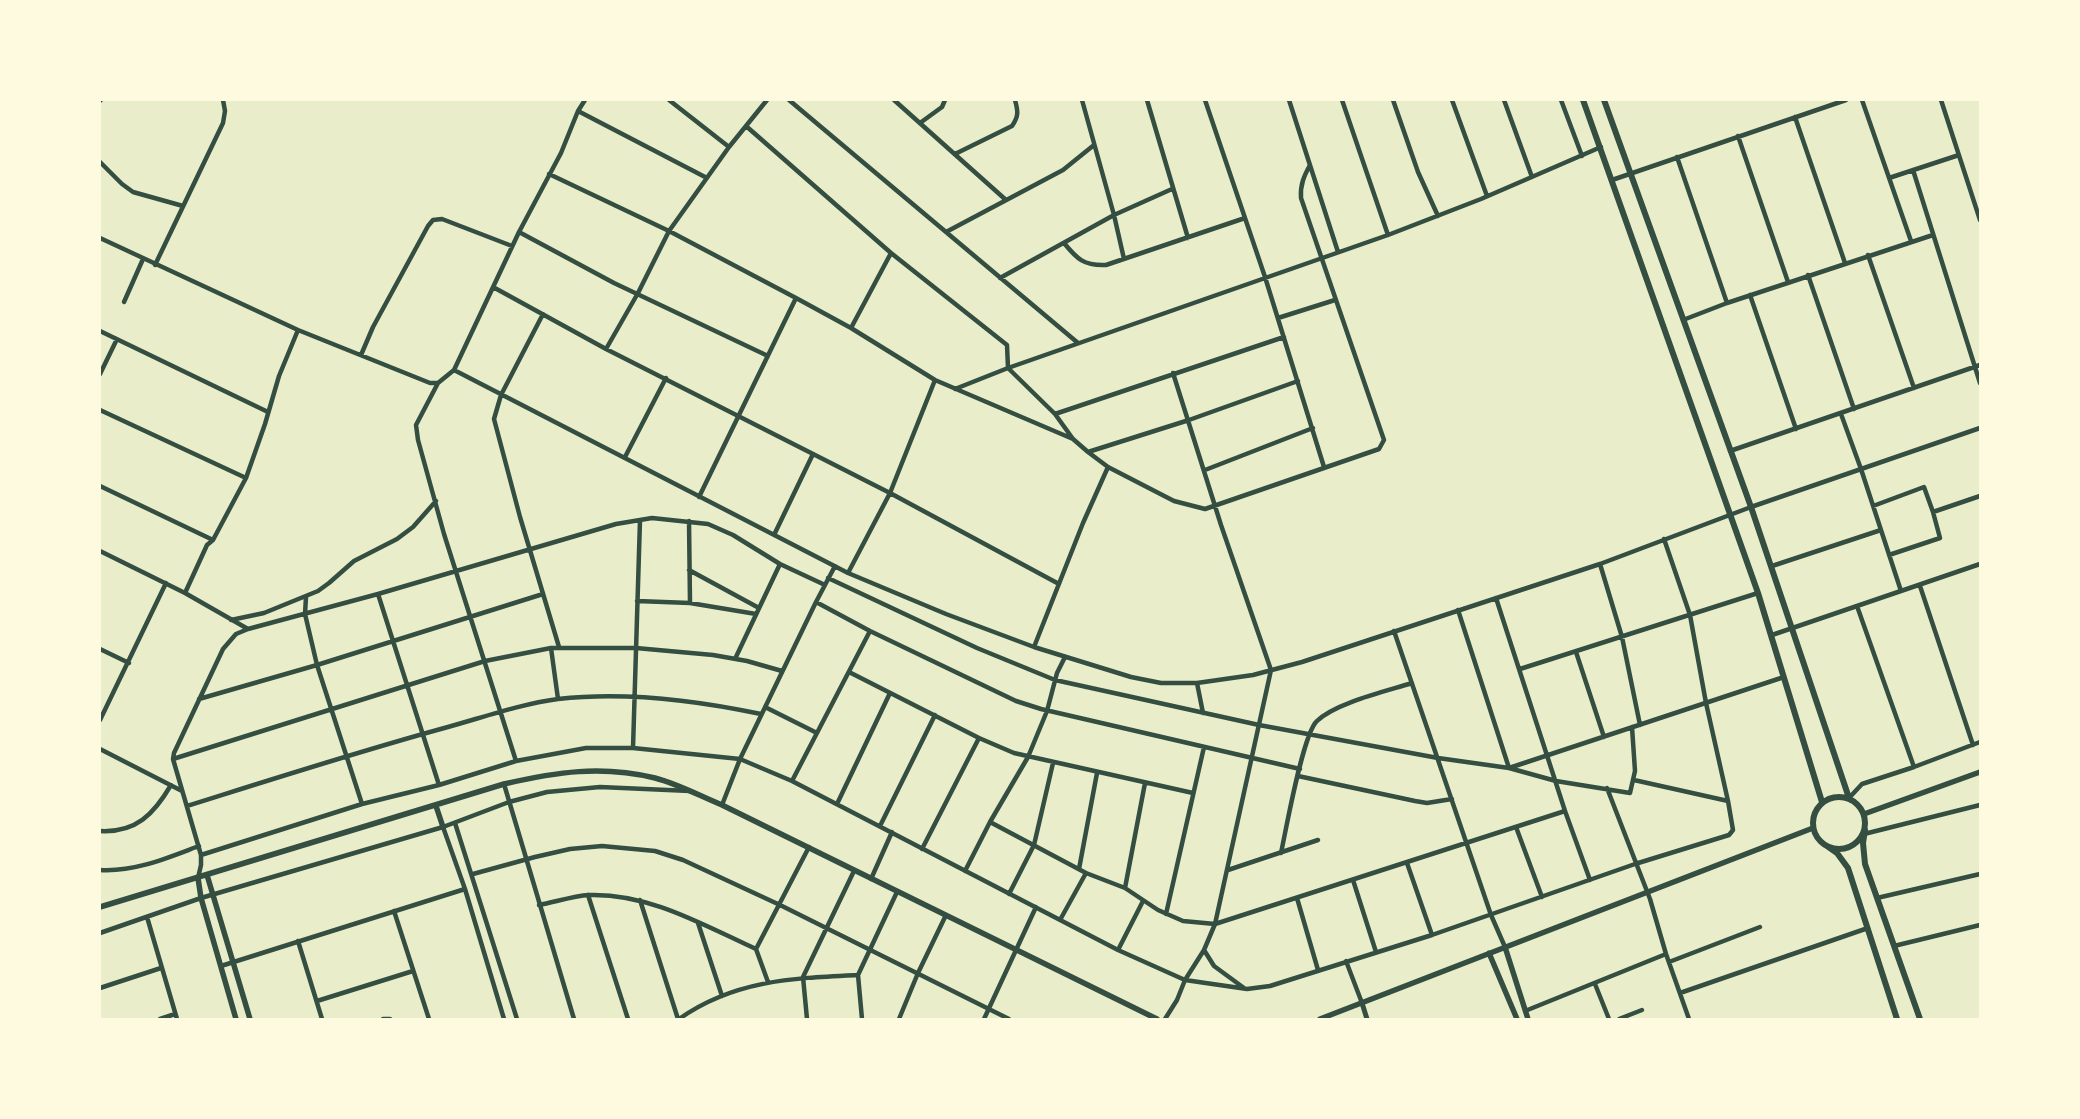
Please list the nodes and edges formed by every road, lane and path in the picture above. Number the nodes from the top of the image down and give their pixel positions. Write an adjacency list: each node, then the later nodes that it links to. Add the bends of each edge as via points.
1 (223, 100): 47 (street, via 223,123)
2 (585, 100): 23 (street)
3 (767, 100): 26 (street)
4 (789, 100): 54 (street)
5 (894, 100): 25 (street)
6 (945, 100): 25 (street, via 942,108)
7 (1015, 100): 31 (street, via 1018,112 1012,126)
8 (1082, 100): 28 (street)
9 (1147, 100): 44 (street)
10 (1206, 100): 50 (street)
11 (1289, 100): 36 (street)
12 (1342, 100): 55 (street)
13 (1393, 100): 49 (street, via 1418,172)
14 (1452, 100): 45 (street)
15 (1504, 100): 40 (street)
16 (1561, 100): 33 (street)
17 (1583, 100): 30 (main road)
18 (1604, 100): 38 (main road)
19 (1846, 100): 24 (street)
20 (1862, 100): 42 (street)
21 (1941, 100): 32 (street)
22 (672, 101): 29 (street)
23 (578, 111): 39 (street); 41 (street)
24 (1795, 117): 27 (street); 68 (street)
25 (920, 123): 31 (street)
26 (746, 126): 29 (street); 63 (street)
27 (1738, 136): 34 (street); 73 (street)
28 (1094, 144): 46 (street, via 1063,170); 48 (street)
29 (729, 147): 41 (street)
30 (1601, 147): 33 (street); 43 (main road)
31 (955, 154): 46 (street)
32 (1959, 155): 37 (street); 51 (street)
33 (1582, 156): 40 (street)
34 (1677, 157): 38 (street); 80 (street)
35 (100, 162): 47 (street, via 133,192)
36 (1310, 165): 62 (street); 65 (street, via 1300,189 1301,198)
37 (1913, 170): 42 (street); 56 (street)
38 (1630, 173): 43 (street); 83 (main road)
39 (549, 174): 52 (street); 53 (street)
40 (1532, 177): 45 (street)
41 (707, 178): 52 (street)
42 (1889, 178): 59 (street)
43 (1612, 180): 135 (main road)
44 (1172, 189): 48 (street); 58 (street)
45 (1487, 196): 49 (street)
46 (1006, 200): 54 (street)
47 (183, 206): 69 (street)
48 (1114, 215): 60 (street); 67 (street)
49 (1438, 216): 55 (street)
50 (1245, 218): 58 (street); 71 (street)
51 (1980, 220)
52 (669, 231): 75 (street); 77 (street)
53 (519, 232): 61 (street); 75 (street)
54 (946, 232): 72 (street)
55 (1388, 234): 62 (street)
56 (1933, 235): 59 (street); 93 (street)
57 (100, 238): 66 (street)
58 (1188, 238): 67 (street)
59 (1911, 241): 64 (street)
60 (1064, 243): 67 (street, via 1088,264 1106,265); 72 (street)
61 (512, 246): 74 (street); 91 (street, via 442,219 433,220 373,327)
62 (1338, 252): 65 (street)
63 (892, 253): 84 (street); 94 (street, via 1007,345)
64 (1868, 255): 68 (street); 103 (street)
65 (1321, 258): 71 (street); 78 (street)
66 (143, 259): 69 (street); 79 (street)
67 (1124, 259)
68 (1845, 263): 70 (street)
69 (155, 265): 85 (street)
70 (1808, 276): 73 (street); 106 (street)
71 (1264, 277): 82 (street); 89 (street)
72 (1000, 278): 89 (street)
73 (1788, 282): 76 (street)
74 (493, 288): 81 (street); 95 (street)
75 (638, 293): 90 (street); 92 (street)
76 (1750, 295): 80 (street); 115 (street)
77 (796, 298): 84 (street); 92 (street)
78 (1335, 300): 82 (street); 122 (street, via 1384,440 1379,448)
79 (124, 302)
80 (1727, 303): 83 (street)
81 (543, 314): 90 (street); 105 (street)
82 (1278, 318): 87 (street)
83 (1683, 320): 117 (main road)
84 (851, 328): 99 (street)
85 (298, 330): 91 (street); 108 (street)
86 (100, 331): 88 (street)
87 (1284, 337): 96 (street); 100 (street)
88 (117, 339): 97 (street); 108 (street)
89 (1078, 343): 94 (street)
90 (606, 349): 98 (street)
91 (361, 355): 101 (street, via 430,383)
92 (768, 356): 111 (street)
93 (1977, 366): 102 (street); 103 (street)
94 (1008, 368): 104 (street); 109 (street)
95 (454, 370): 101 (street); 105 (street)
96 (1173, 373): 109 (street); 112 (street)
97 (100, 374)
98 (666, 378): 111 (street); 120 (street)
99 (935, 380): 104 (street); 127 (street)
100 (1298, 381): 112 (street); 113 (street)
101 (438, 382): 130 (street, via 416,425)
102 (1980, 383)
103 (1914, 388): 106 (street)
104 (955, 389): 116 (street)
105 (501, 395): 120 (street); 142 (street, via 494,414 495,424)
106 (1854, 409): 110 (street)
107 (100, 410): 125 (street)
108 (268, 412): 125 (street)
109 (1055, 414): 116 (street)
110 (1841, 414): 115 (street); 123 (street)
111 (739, 417): 119 (street); 129 (street)
112 (1188, 420): 118 (street); 124 (street)
113 (1313, 428): 122 (street); 124 (street)
114 (1980, 428): 123 (street)
115 (1796, 429): 117 (street)
116 (1073, 438): 118 (street)
117 (1730, 451): 132 (main road)
118 (1088, 452): 121 (street)
119 (813, 454): 127 (street); 139 (street)
120 (625, 457): 129 (street)
121 (1108, 467): 131 (street, via 1174,501 1205,509); 155 (street)
122 (1324, 467): 131 (street)
123 (1862, 469): 132 (street); 133 (street)
124 (1205, 470): 131 (street)
125 (246, 478): 141 (street)
126 (100, 486): 141 (street)
127 (890, 493): 152 (street); 155 (street)
128 (1980, 496): 134 (street)
129 (699, 497): 139 (street)
130 (436, 501): 151 (street); 163 (street, via 413,527 354,561 329,584)
131 (1215, 506): 195 (street)
132 (1751, 506): 135 (street); 148 (main road)
133 (1873, 506): 134 (street, via 1924,486); 138 (street)
134 (1932, 512): 144 (street, via 1940,538)
135 (1730, 514): 140 (street); 160 (main road)
136 (640, 520): 137 (street); 142 (street); 165 (street)
137 (689, 521): 145 (street, via 708,524 733,535); 150 (street)
138 (1881, 530): 144 (street); 148 (street)
139 (774, 535): 147 (street)
140 (1664, 539): 146 (street); 173 (street)
141 (213, 540): 159 (street, via 207,545)
142 (530, 549): 151 (street); 162 (street)
143 (100, 551): 154 (street)
144 (1889, 555): 158 (street)
145 (780, 564): 156 (street); 169 (street)
146 (1600, 564): 164 (street); 181 (street)
147 (835, 566): 152 (street); 153 (street)
148 (1772, 566): 176 (main road)
149 (1980, 566): 157 (street)
150 (689, 570): 167 (street); 169 (street)
151 (457, 571): 161 (street); 174 (street)
152 (848, 573): 186 (street)
153 (828, 578): 156 (street); 199 (street, via 977,648)
154 (166, 583): 159 (street); 192 (street)
155 (1059, 584): 186 (street)
156 (825, 585): 166 (street)
157 (1920, 586): 158 (street); 225 (street)
158 (1901, 592): 168 (street)
159 (185, 593): 175 (street)
160 (1758, 593): 173 (street); 180 (main road)
161 (378, 594): 171 (street); 182 (street)
162 (543, 594): 174 (street); 183 (street)
163 (306, 597): 171 (street); 175 (street)
164 (1496, 598): 170 (street); 194 (street)
165 (637, 600): 167 (street); 185 (street)
166 (816, 602): 178 (street); 196 (street)
167 (690, 603): 172 (street)
168 (1857, 606): 176 (street); 238 (street)
169 (759, 608): 172 (street)
170 (1458, 610): 179 (street); 239 (street)
171 (305, 614): 177 (street); 193 (street)
172 (756, 614): 190 (street)
173 (1690, 615): 181 (street); 207 (street)
174 (471, 617): 182 (street); 191 (street)
175 (231, 620): 177 (street)
176 (1793, 627): 180 (street); 255 (main road)
177 (248, 629): 205 (street, via 236,634 223,649)
178 (870, 631): 197 (street); 210 (street, via 1016,701)
179 (1394, 631): 195 (street); 201 (street)
180 (1772, 635): 198 (main road)
181 (1622, 637): 188 (street); 217 (street)
182 (394, 641): 193 (street); 202 (street)
183 (559, 647): 184 (street); 185 (street)
184 (552, 648): 191 (street); 206 (street)
185 (636, 648): 190 (street); 204 (street)
186 (1034, 648): 189 (street)
187 (100, 649): 192 (street)
188 (1576, 652): 194 (street); 222 (street)
189 (1065, 657): 199 (street); 200 (street, via 1161,683)
190 (735, 659): 196 (street)
191 (484, 661): 202 (street); 211 (street)
192 (128, 663): 215 (street)
193 (317, 665): 205 (street); 209 (street)
194 (1520, 669): 230 (street)
195 (1271, 670): 200 (street); 216 (street)
196 (782, 671): 208 (street)
197 (849, 672): 203 (street); 220 (street)
198 (1785, 677): 207 (street); 259 (main road)
199 (1055, 680): 210 (street); 212 (street)
200 (1198, 682): 212 (street)
201 (1412, 683): 221 (street, via 1337,708 1315,722); 234 (street)
202 (408, 685): 209 (street); 219 (street)
203 (890, 693): 214 (street); 261 (street)
204 (634, 697): 206 (street); 213 (street); 227 (street)
205 (199, 699): 235 (street, via 178,741)
206 (558, 699): 211 (street)
207 (1706, 703): 217 (street); 257 (street)
208 (765, 707): 213 (street); 220 (street)
209 (331, 710): 229 (street); 235 (street)
210 (1047, 711): 226 (street); 232 (street)
211 (501, 712): 219 (street); 236 (street)
212 (1203, 713): 216 (street)
213 (761, 714): 231 (street)
214 (935, 716): 223 (street); 270 (street)
215 (100, 720)
216 (1259, 725): 221 (street); 233 (street)
217 (1640, 725): 218 (street)
218 (1632, 728): 222 (street); 244 (street)
219 (424, 733): 229 (street); 250 (street)
220 (817, 733): 245 (street)
221 (1309, 735): 234 (street); 240 (street)
222 (1604, 737): 230 (street)
223 (979, 738): 232 (street); 283 (street)
224 (1980, 742): 225 (street)
225 (1973, 745): 238 (street)
226 (1204, 747): 233 (street); 254 (street)
227 (633, 748): 231 (street); 236 (street, via 586,748)
228 (100, 749): 249 (street)
229 (346, 756): 260 (street); 264 (street)
230 (1547, 756): 239 (street); 246 (street)
231 (740, 758): 245 (street); 262 (street)
232 (1028, 758): 237 (street); 268 (street)
233 (1252, 758): 240 (street); 292 (street)
234 (1438, 758): 239 (street); 256 (street)
235 (173, 759): 252 (street)
236 (516, 761): 250 (street)
237 (1053, 763): 241 (street); 279 (street)
238 (1914, 767): 255 (street, via 1862,784)
239 (1509, 768): 246 (street)
240 (1300, 769): 243 (street)
241 (1097, 772): 247 (street); 290 (street)
242 (1980, 772): 267 (main road)
243 (1298, 776): 256 (street, via 1428,803); 284 (street)
244 (1634, 780): 251 (street, via 1630,793); 257 (street)
245 (792, 781): 261 (street)
246 (1556, 781): 251 (street); 266 (street)
247 (1145, 783): 254 (street); 304 (street)
248 (504, 784): 253 (main road, via 569,771 598,771 656,778); 258 (street); 265 (main road)
249 (171, 785): 252 (street); 274 (street, via 160,805 139,823 124,829)
250 (439, 785): 260 (street)
251 (1608, 788): 289 (street)
252 (182, 791): 264 (street)
253 (691, 791): 258 (street, via 570,788); 262 (main road)
254 (1193, 794): 321 (street)
255 (1848, 798): 259 (main road, via 1830,797); 267 (main road)
256 (1452, 799): 278 (street)
257 (1728, 800): 289 (street, via 1732,830 1729,835)
258 (509, 802): 269 (street); 286 (street)
259 (1822, 802): 273 (main road, via 1814,813)
260 (362, 804): 285 (street)
261 (837, 804): 270 (street)
262 (722, 805): 282 (main road)
263 (1980, 805): 276 (street)
264 (187, 806): 280 (street)
265 (436, 806): 271 (main road); 298 (main road)
266 (1565, 811): 272 (street); 302 (street)
267 (1864, 814): 276 (main road)
268 (990, 822): 279 (street); 294 (street)
269 (455, 823): 271 (street); 296 (street)
270 (880, 826): 275 (street)
271 (443, 827): 303 (street); 308 (street)
272 (1516, 827): 278 (street); 310 (street)
273 (1813, 828): 281 (main road, via 1816,836); 306 (main road)
274 (100, 831)
275 (892, 832): 283 (street); 300 (street)
276 (1864, 832): 281 (main road, via 1850,847); 313 (main road, via 1865,864)
277 (1318, 840): 284 (street)
278 (1467, 844): 287 (street); 322 (street)
279 (1034, 845): 290 (street); 307 (street)
280 (198, 846): 285 (street); 291 (street, via 152,864)
281 (1827, 846): 331 (main road, via 1848,868)
282 (809, 847): 293 (main road); 317 (street)
283 (922, 849): 294 (street)
284 (1280, 853): 292 (street)
285 (200, 855): 288 (street)
286 (525, 860): 296 (street); 316 (street); 317 (street, via 570,849 602,846 655,851 683,860)
287 (1407, 863): 301 (street); 333 (street)
288 (202, 864): 298 (street); 299 (street)
289 (1635, 864): 302 (street); 306 (street)
290 (1079, 869): 295 (street)
291 (100, 870)
292 (1228, 870): 327 (street)
293 (854, 871): 300 (main road); 330 (street)
294 (965, 871): 307 (street)
295 (1086, 873): 304 (street); 325 (street)
296 (473, 874): 376 (street)
297 (1980, 874): 313 (street)
298 (207, 875): 299 (main road); 308 (main road)
299 (198, 878): 311 (main road); 318 (main road)
300 (871, 879): 305 (main road)
301 (1353, 880): 312 (street); 342 (street)
302 (1590, 880): 310 (street)
303 (465, 888): 320 (street); 375 (street)
304 (1125, 888): 315 (street)
305 (897, 892): 323 (main road); 338 (street)
306 (1647, 892): 335 (main road); 344 (street)
307 (1009, 894): 319 (street)
308 (212, 895): 311 (street); 345 (main road)
309 (588, 895): 314 (street); 316 (street); 378 (street)
310 (1542, 897): 322 (street)
311 (202, 898): 324 (street); 348 (main road)
312 (1297, 898): 327 (street); 350 (street)
313 (1877, 898): 336 (main road)
314 (640, 900): 326 (street); 379 (street)
315 (1143, 901): 321 (street); 339 (street)
316 (539, 905): 377 (street)
317 (780, 905): 330 (street); 337 (street)
318 (100, 907)
319 (1036, 907): 325 (street); 341 (street)
320 (394, 911): 334 (street); 351 (street)
321 (1166, 914): 327 (street, via 1183,921)
322 (1491, 914): 333 (street); 335 (street)
323 (946, 915): 341 (main road); 352 (street)
324 (147, 918): 332 (street); 349 (street)
325 (1060, 920): 339 (street)
326 (698, 923): 337 (street); 361 (street)
327 (1215, 924): 340 (street)
328 (1980, 925): 336 (street)
329 (1760, 927): 347 (street)
330 (826, 928): 338 (street); 354 (street)
331 (1868, 928): 360 (street); 394 (main road)
332 (100, 933)
333 (1432, 935): 342 (street)
334 (298, 941): 345 (street); 362 (street)
335 (1504, 946): 343 (main road); 366 (main road)
336 (1894, 946): 395 (main road)
337 (756, 950): 356 (street)
338 (871, 950): 352 (street); 353 (street)
339 (1118, 950): 355 (street)
340 (1204, 950): 355 (street); 359 (street, via 1214,966)
341 (1016, 951): 364 (street); 385 (main road)
342 (1376, 952): 346 (street)
343 (1489, 953): 363 (main road); 389 (main road)
344 (1666, 954): 347 (street); 357 (street)
345 (232, 962): 348 (street); 370 (main road)
346 (1346, 962): 350 (street); 363 (street)
347 (1669, 962): 360 (street)
348 (221, 966): 369 (main road)
349 (161, 968): 358 (street); 367 (street)
350 (1318, 970): 359 (street, via 1283,983)
351 (413, 971): 362 (street); 374 (street)
352 (918, 973): 364 (street); 382 (street)
353 (858, 975): 354 (street); 381 (street)
354 (803, 977): 356 (street); 380 (street)
355 (1185, 980): 359 (street); 386 (street)
356 (768, 982): 361 (street)
357 (1595, 984): 366 (street); 391 (street)
358 (100, 988)
359 (1247, 989)
360 (1680, 993): 393 (street)
361 (722, 996): 379 (street)
362 (317, 1001): 371 (street)
363 (1362, 1003): 387 (main road); 388 (street)
364 (989, 1009): 383 (street); 384 (street)
365 (1642, 1010): 392 (street)
366 (1525, 1011): 390 (main road)
367 (176, 1016): 368 (street)
368 (160, 1019)
369 (236, 1019)
370 (250, 1019)
371 (322, 1019)
372 (384, 1019): 373 (street)
373 (390, 1019)
374 (429, 1019)
375 (504, 1019)
376 (517, 1019)
377 (574, 1019)
378 (628, 1019)
379 (678, 1019)
380 (807, 1019)
381 (862, 1019)
382 (899, 1019)
383 (984, 1019)
384 (1009, 1019)
385 (1157, 1019)
386 (1165, 1019)
387 (1320, 1019)
388 (1367, 1019)
389 (1517, 1019)
390 (1528, 1019)
391 (1609, 1019)
392 (1619, 1019)
393 (1689, 1019)
394 (1897, 1019)
395 (1920, 1019)

